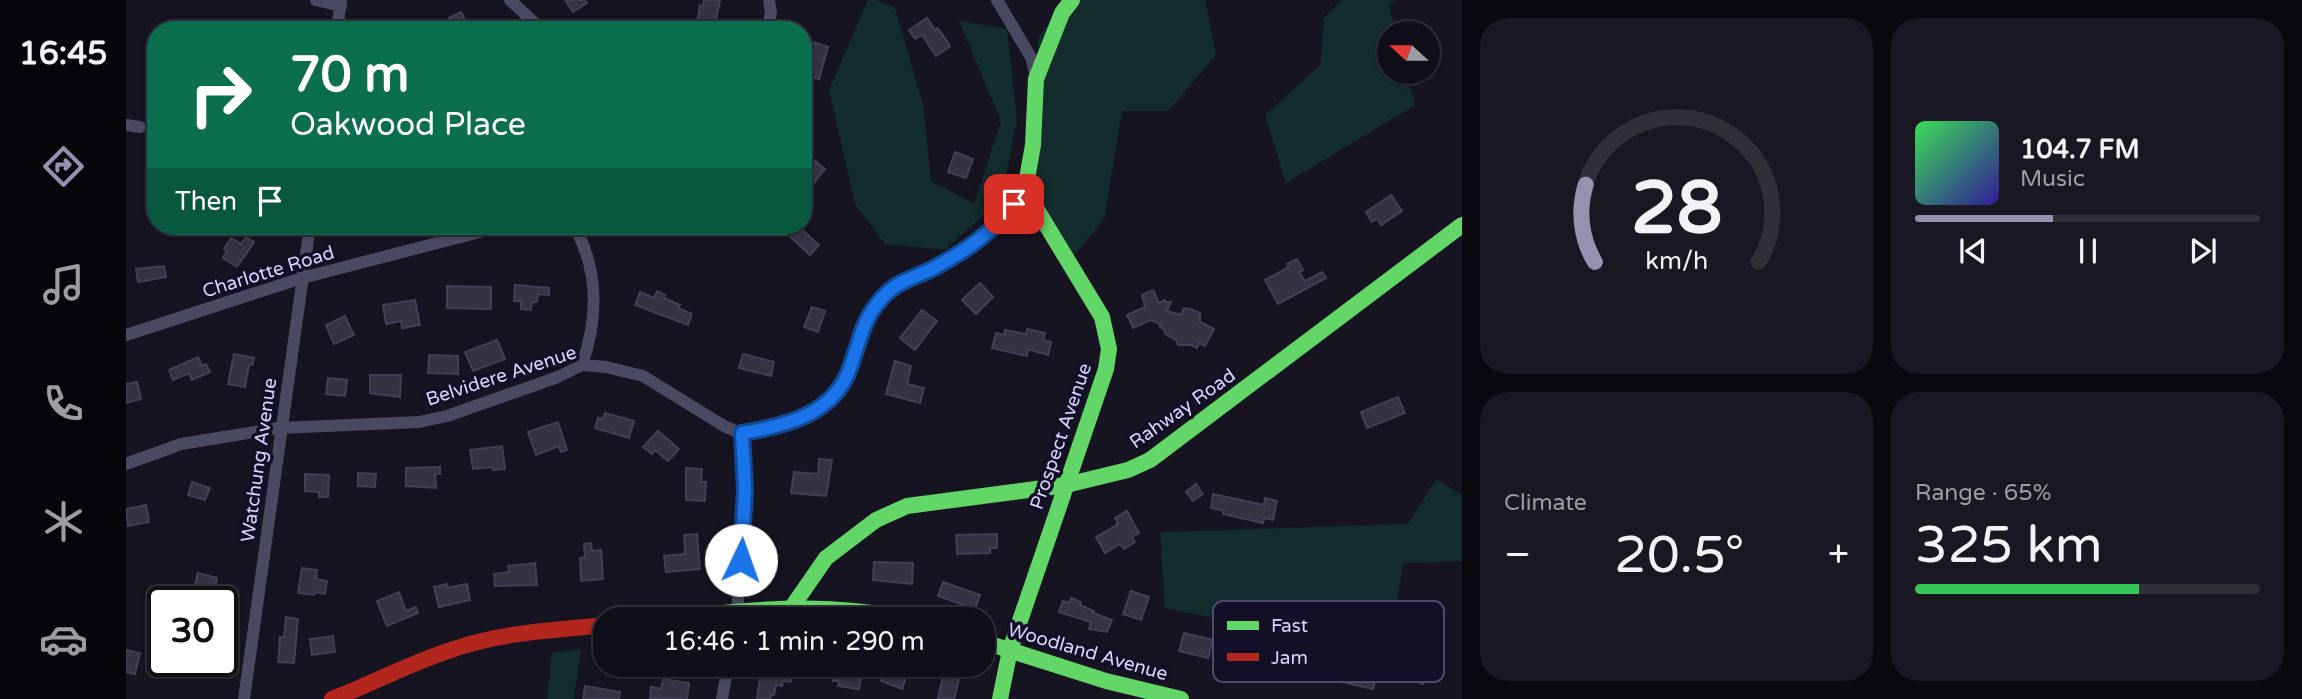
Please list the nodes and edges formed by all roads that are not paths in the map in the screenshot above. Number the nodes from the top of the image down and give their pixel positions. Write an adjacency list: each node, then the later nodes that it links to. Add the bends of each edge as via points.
1 (316, 0): 6 (street)
2 (509, 0): 8 (street)
3 (769, 0): 9 (street)
4 (997, 0): 10 (street, via 1032,59)
5 (1072, 0): 10 (street, via 1062,13)
6 (341, 3): 7 (street)
7 (338, 21)
8 (532, 21)
9 (769, 21)
10 (1036, 79): 13 (street, via 1033,145)
11 (126, 125): 12 (street)
12 (140, 127)
13 (1024, 190): 22 (street, via 982,239 890,289 874,306 863,324 850,370 825,405 774,428); 24 (street, Prospect Avenue, via 1102,317 1109,349)
14 (1462, 225): 24 (street, Rahway Road, via 1150,460)
15 (309, 235): 18 (street, Watchung Avenue)
16 (468, 235): 18 (street, Charlotte Road)
17 (578, 235): 20 (street, via 589,263 594,297 592,331)
18 (302, 278): 19 (street, Charlotte Road); 21 (street, Watchung Avenue)
19 (126, 335)
20 (582, 365): 21 (street, Belvidere Avenue, via 447,416 419,422); 22 (street, Belvidere Avenue, via 643,376)
21 (282, 428): 23 (street, Belvidere Avenue, via 181,444); 31 (street, Watchung Avenue)
22 (742, 433): 25 (street, via 745,490)
23 (126, 464)
24 (1066, 485): 26 (street, Rahway Road, via 947,499 887,515 826,558); 29 (street, Prospect Avenue)
25 (738, 607)
26 (792, 607)
27 (593, 627): 32 (street, via 477,642 428,657)
28 (995, 645): 29 (street, Woodland Avenue)
29 (1010, 650): 34 (street, Prospect Avenue); 35 (street, Woodland Avenue)
30 (726, 677): 33 (street)
31 (244, 699)
32 (332, 699)
33 (722, 699)
34 (1000, 699)
35 (1181, 699)

